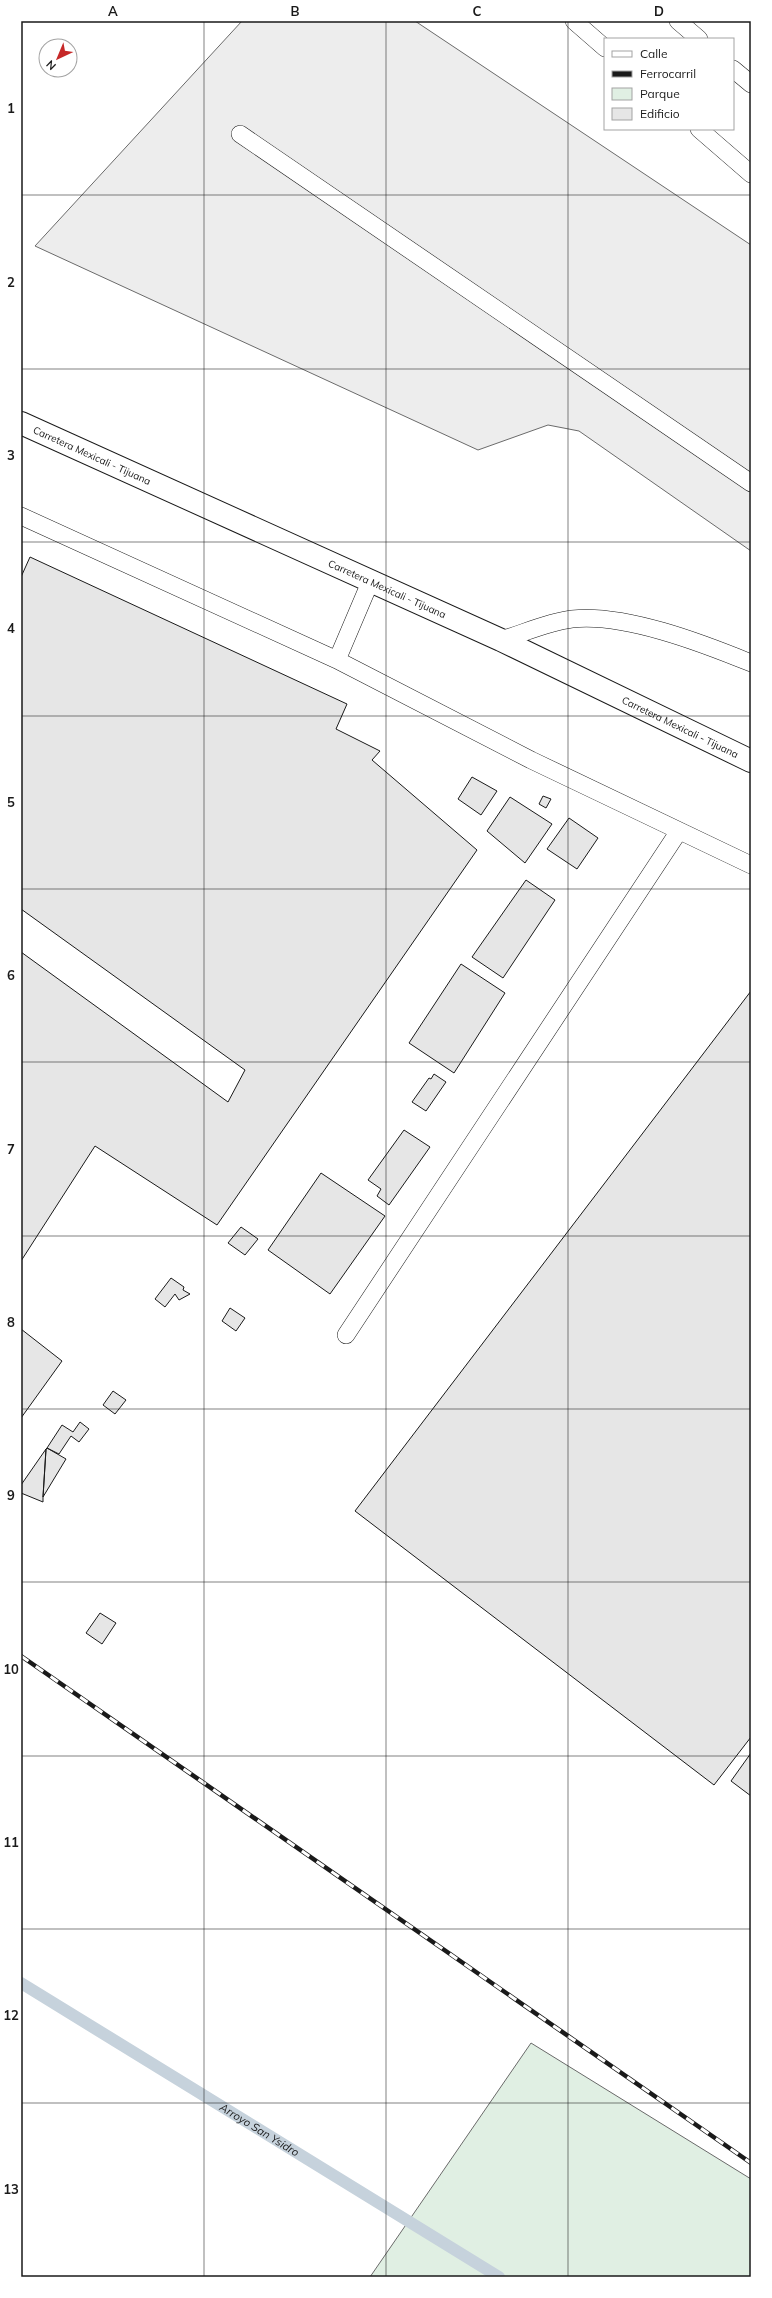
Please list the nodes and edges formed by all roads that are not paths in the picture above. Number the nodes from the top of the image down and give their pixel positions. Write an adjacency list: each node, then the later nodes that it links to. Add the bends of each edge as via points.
1 (574, 21): 4 (lane)
2 (678, 21): 3 (lane)
3 (698, 38)
4 (604, 47)
5 (734, 70): 6 (lane)
6 (751, 84)
7 (700, 130): 9 (lane)
8 (240, 134): 11 (lane)
9 (751, 174)
10 (21, 423): 13 (main road, Carretera Mexicali - Tijuana)
11 (751, 483)
12 (21, 516): 15 (lane)
13 (371, 580): 14 (main road, Carretera Mexicali - Tijuana); 15 (lane)
14 (501, 640): 16 (lane, via 572,619 623,621); 17 (main road, Carretera Mexicali - Tijuana)
15 (337, 660): 18 (lane, via 532,760)
16 (751, 662)
17 (751, 760)
18 (679, 831): 19 (lane); 20 (lane)
19 (751, 865)
20 (346, 1335)

